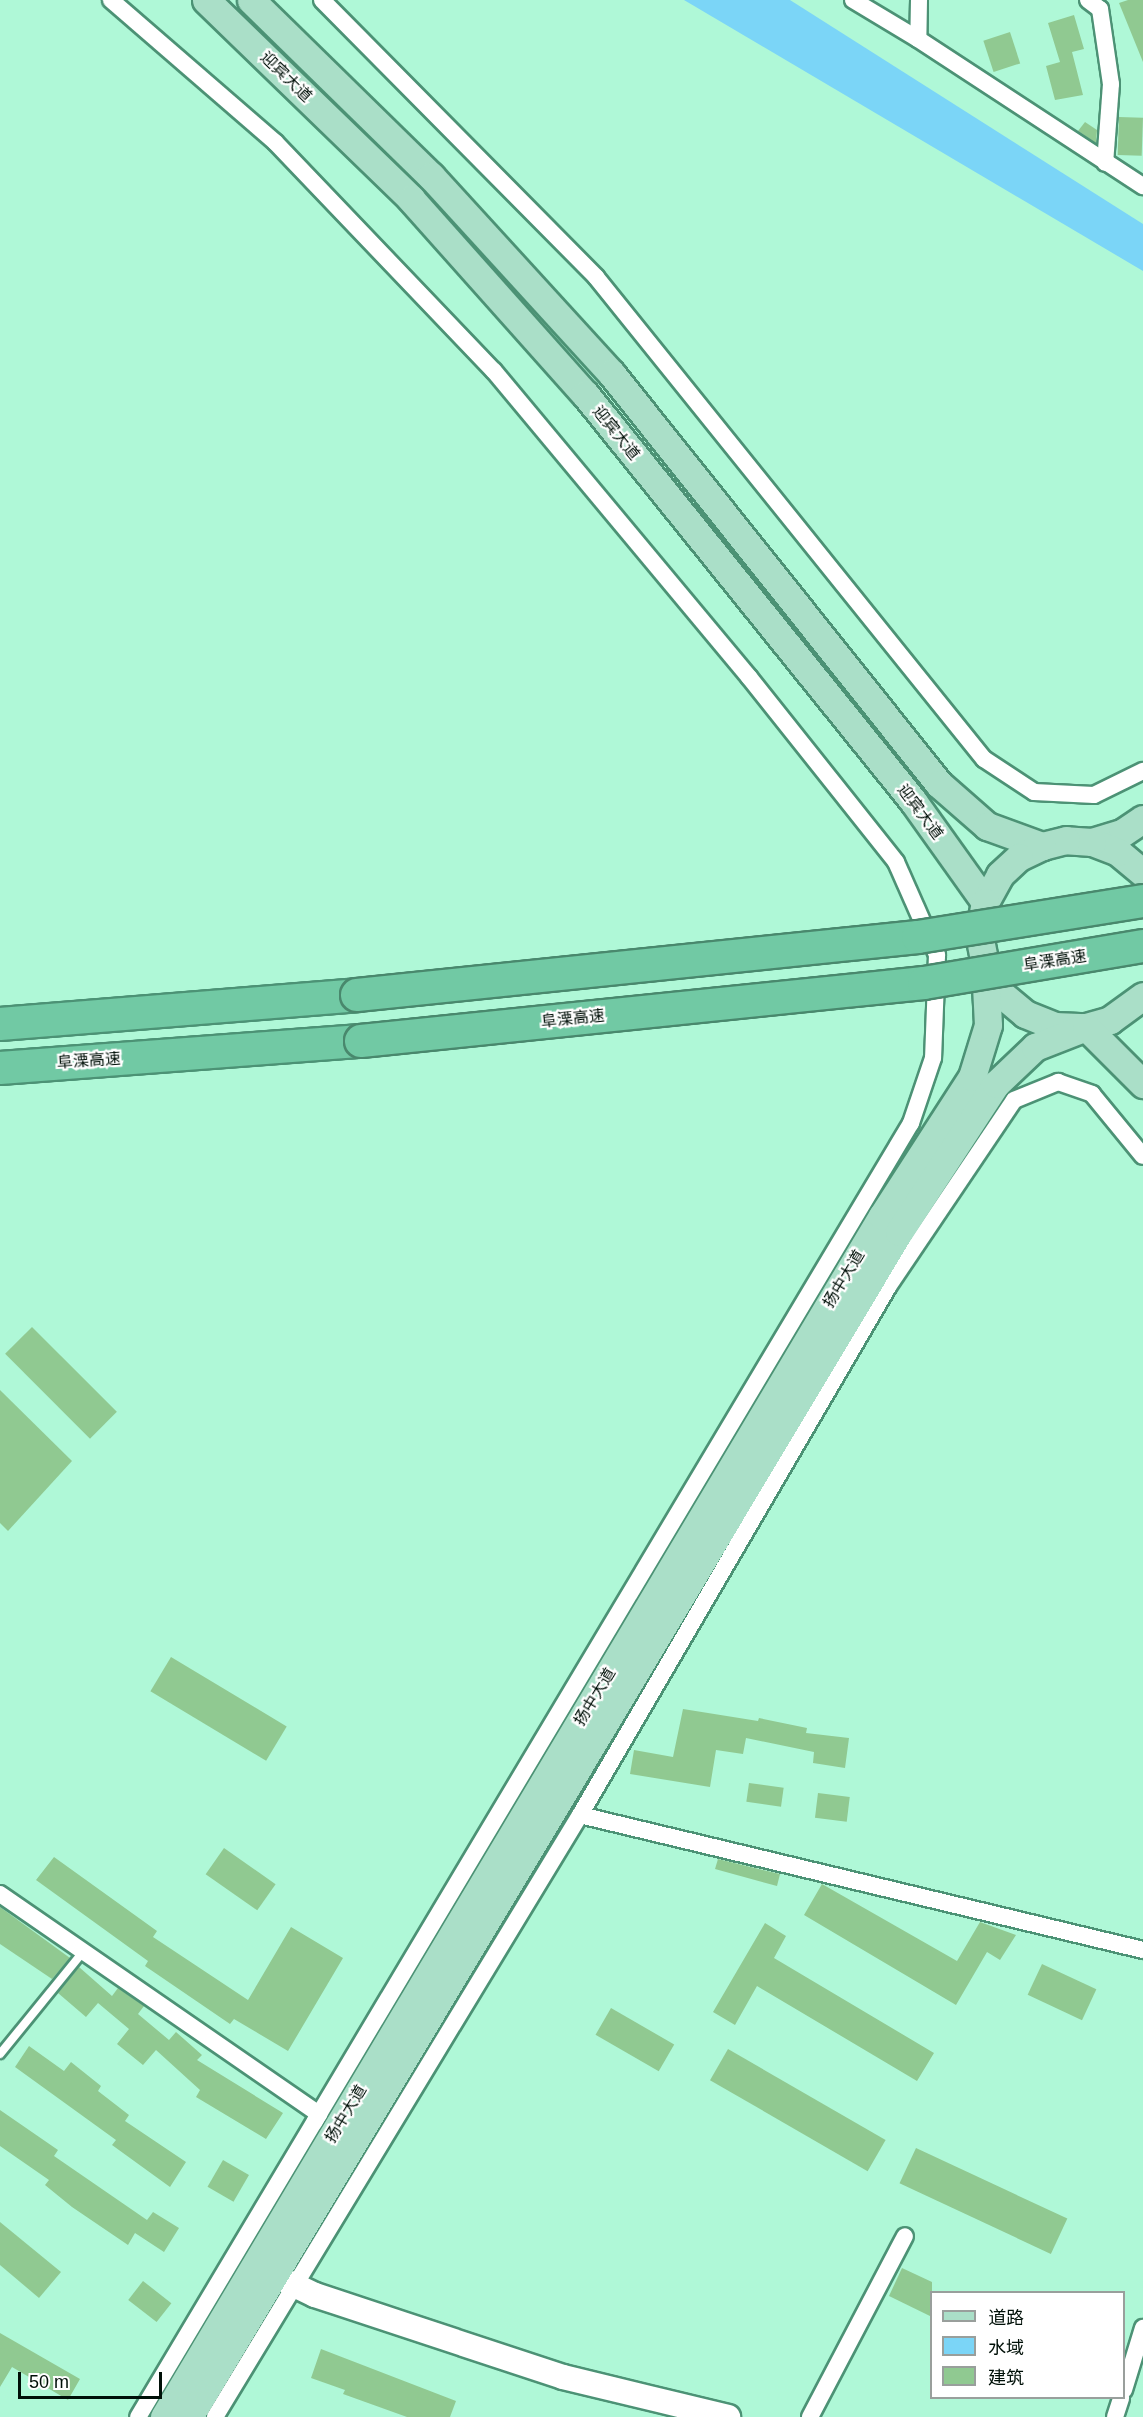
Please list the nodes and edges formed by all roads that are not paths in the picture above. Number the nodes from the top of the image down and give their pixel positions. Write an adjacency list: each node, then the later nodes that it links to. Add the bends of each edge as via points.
1 (111, 0): 31 (street, via 275,142 494,371 749,677 896,862 937,955 933,1058 911,1123)
2 (206, 0): 17 (main road, 迎宾大道, via 411,199 585,394 913,801)
3 (250, 0): 14 (main road, 迎宾大道, via 431,176 611,373 939,784 987,826)
4 (322, 0): 11 (street, via 596,277 984,759 1034,792 1094,795)
5 (853, 0): 8 (street)
6 (919, 0): 8 (street)
7 (1088, 0): 9 (street, via 1100,9 1112,84)
8 (918, 39): 9 (street)
9 (1105, 163): 10 (street)
10 (1143, 186)
11 (1143, 771)
12 (1143, 819): 13 (main road, via 1122,833)
13 (1092, 842): 14 (main road, via 1066,840); 15 (main road, via 1118,852)
14 (1042, 846): 17 (main road, via 1019,857 1000,874)
15 (1143, 873)
16 (1143, 901): 21 (highway, bridge, via 918,937 357,995)
17 (985, 902): 19 (main road, via 979,934)
18 (1143, 946): 23 (highway, 阜溧高速, bridge, via 924,983 361,1041)
19 (985, 965): 22 (main road, via 1000,993 1025,1014 1054,1026); 32 (main road, 扬中大道, via 988,1025 972,1077 882,1216)
20 (1143, 996): 22 (main road, 扬中大道, via 1110,1020)
21 (0, 1024)
22 (1086, 1027): 24 (main road); 34 (main road, 扬中大道, via 1035,1047 996,1084 912,1212)
23 (0, 1068)
24 (1143, 1084)
25 (1143, 1156): 26 (street, via 1092,1094 1058,1082 1014,1100 888,1287)
26 (579, 1815): 28 (street); 34 (street)
27 (0, 1894): 29 (street)
28 (1143, 1950)
29 (83, 1952): 30 (lane); 31 (street)
30 (0, 2054)
31 (319, 2114): 32 (street, via 307,2137); 38 (street)
32 (325, 2150): 34 (main road, 扬中大道)
33 (905, 2236): 43 (street)
34 (273, 2276): 39 (main road, 扬中大道); 40 (main road, 扬中大道); 41 (street); 42 (street, via 563,2377)
35 (1143, 2328): 36 (street)
36 (1125, 2387)
37 (1120, 2399): 44 (street)
38 (138, 2417)
39 (164, 2417)
40 (189, 2417)
41 (215, 2417)
42 (728, 2417)
43 (810, 2417)
44 (1115, 2417)

